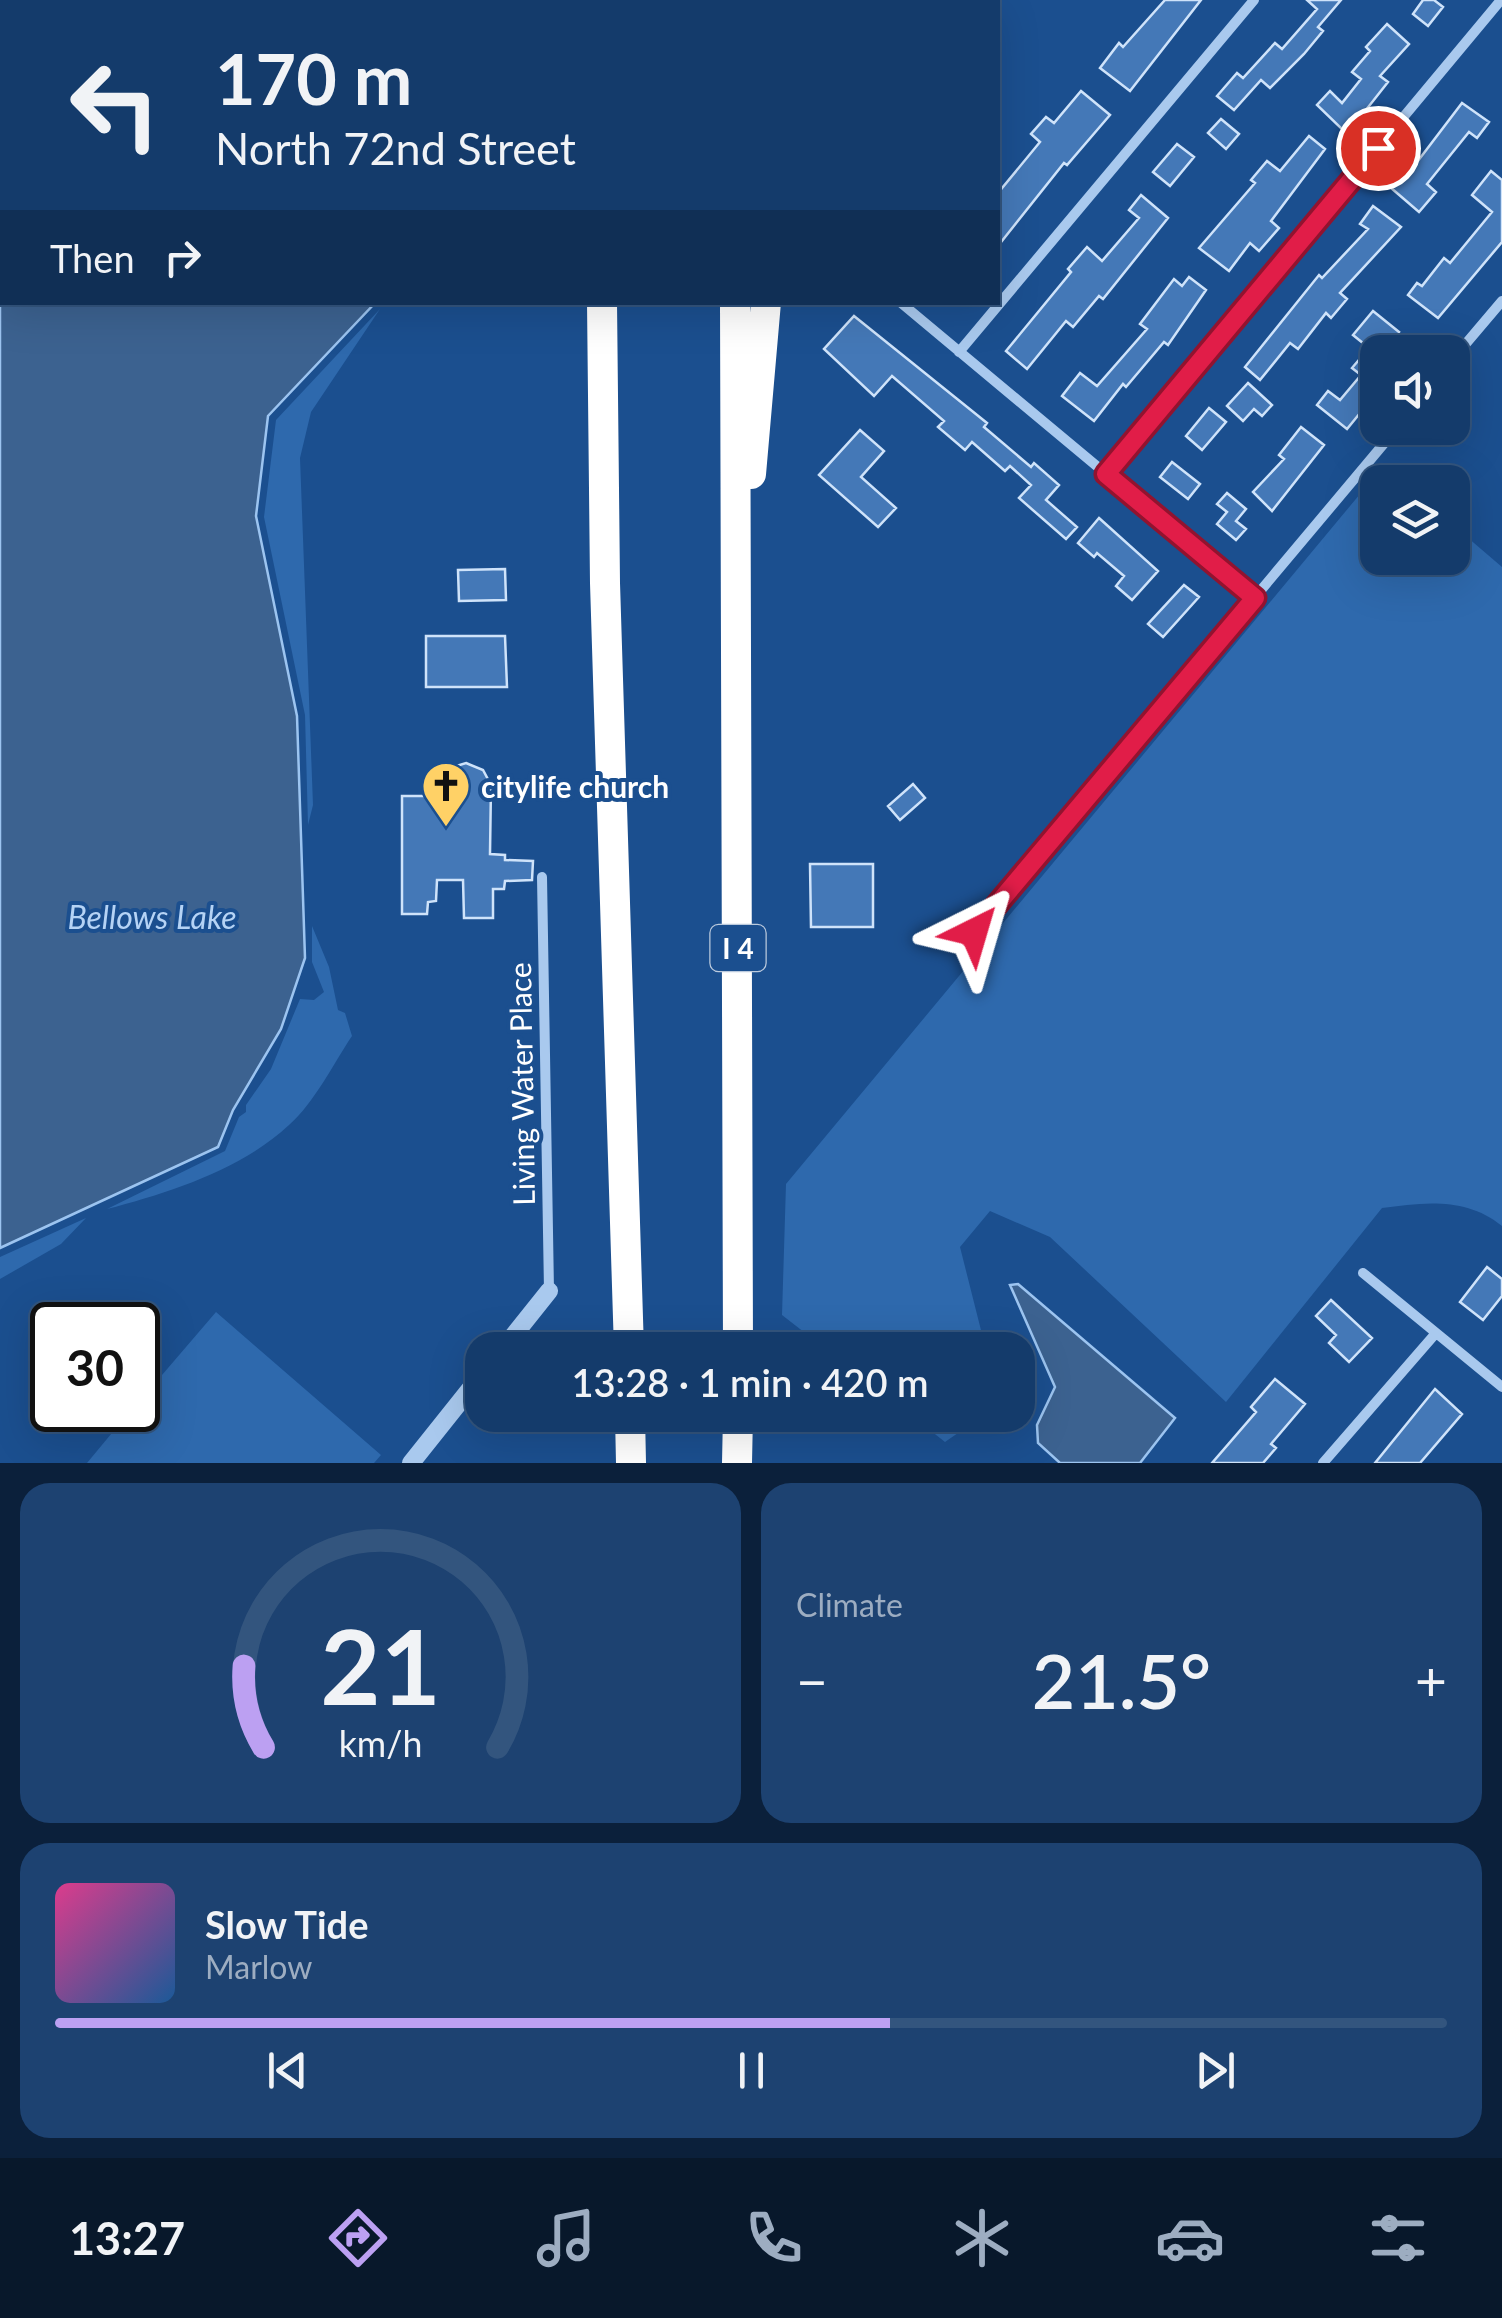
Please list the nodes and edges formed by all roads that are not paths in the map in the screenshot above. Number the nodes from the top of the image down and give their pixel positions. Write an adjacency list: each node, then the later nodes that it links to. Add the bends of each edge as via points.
1 (1254, 0): 4 (street)
2 (1501, 0): 14 (street)
3 (1502, 301): 11 (street)
4 (1000, 303)
5 (580, 305): 16 (highway)
6 (602, 305): 16 (highway)
7 (735, 305): 15 (highway, I 4)
8 (766, 305): 15 (highway, via 755,456)
9 (904, 305): 12 (street)
10 (998, 305): 12 (street)
11 (1470, 339)
12 (959, 352): 14 (street)
13 (1382, 445): 17 (street)
14 (1106, 474): 17 (street)
15 (736, 546): 24 (highway, I 4)
16 (606, 583): 23 (highway)
17 (1255, 598): 19 (street)
18 (542, 876): 21 (street, Living Water Place)
19 (974, 932)
20 (1363, 1273): 25 (street)
21 (549, 1291): 22 (street)
22 (516, 1332)
23 (629, 1332)
24 (738, 1332)
25 (1436, 1333): 26 (street); 33 (street)
26 (1502, 1386)
27 (465, 1395): 30 (street)
28 (630, 1432): 31 (highway)
29 (738, 1432): 32 (highway)
30 (411, 1463)
31 (631, 1463)
32 (738, 1463)
33 (1322, 1463)

